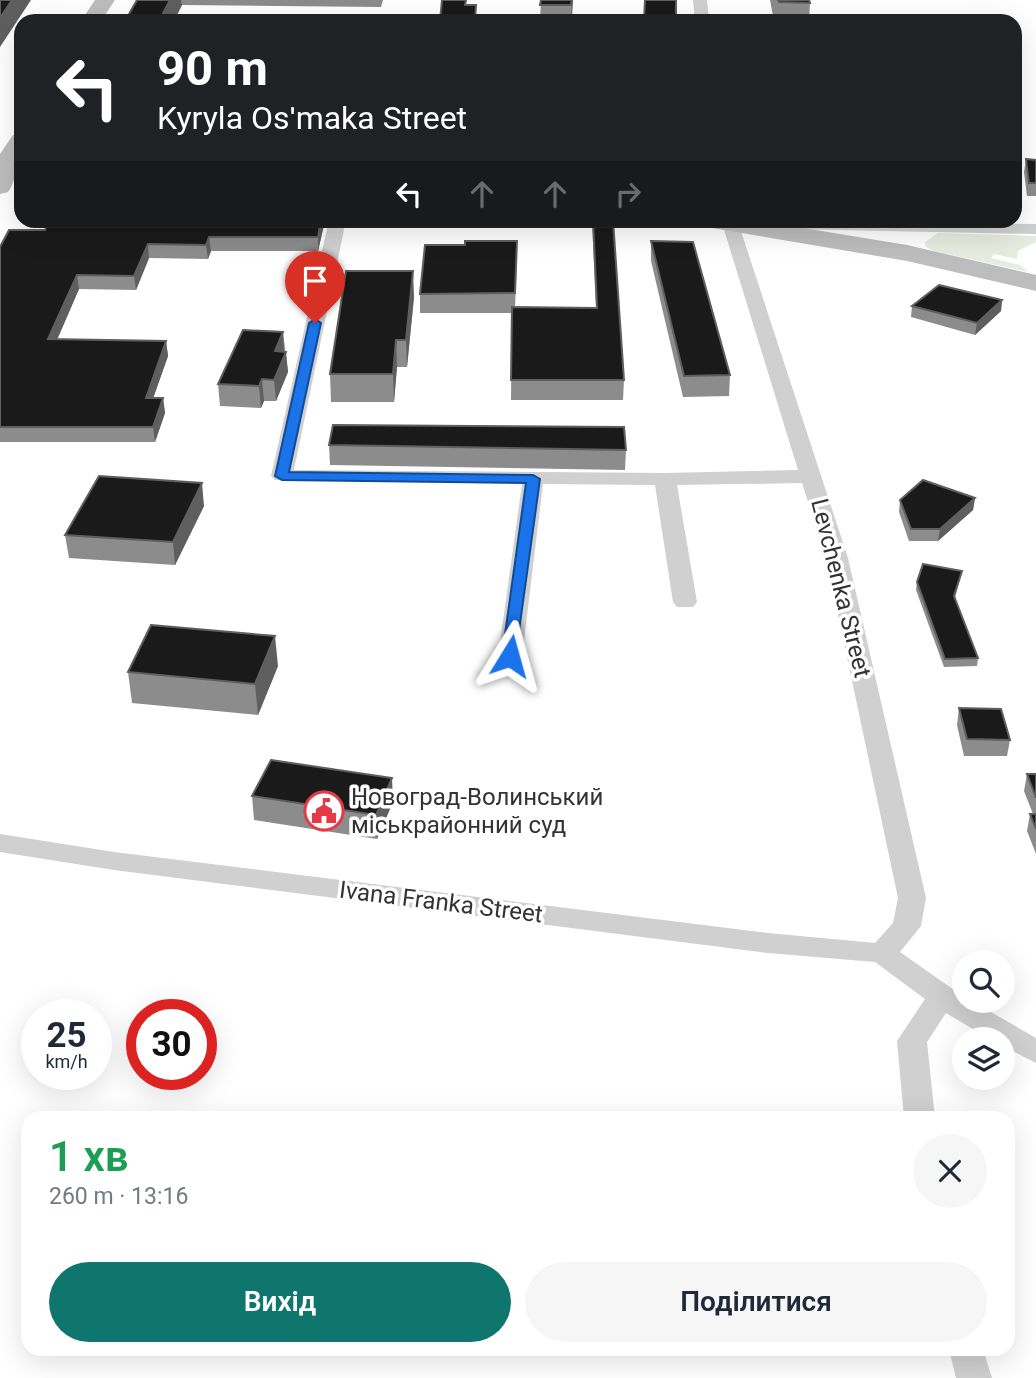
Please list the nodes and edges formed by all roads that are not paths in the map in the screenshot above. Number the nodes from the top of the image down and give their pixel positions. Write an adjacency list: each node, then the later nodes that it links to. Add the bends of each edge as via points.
1 (14, 150): 2 (main road, via 5,164)
2 (0, 187)
3 (336, 228): 10 (street, via 282,476)
4 (723, 228): 9 (street, Levchenka Street)
5 (762, 228): 8 (main road, via 907,253)
6 (997, 228): 7 (street)
7 (1036, 229)
8 (1036, 283)
9 (812, 476): 11 (street); 15 (street, Levchenka Street, via 837,558 912,898 907,926)
10 (533, 479): 11 (street); 13 (street)
11 (665, 479): 12 (street)
12 (685, 602)
13 (510, 656)
14 (0, 843): 15 (street, Ivana Franka Street, via 754,941)
15 (882, 953): 16 (street)
16 (942, 997): 17 (street); 18 (street, via 912,1041)
17 (1036, 1052)
18 (918, 1111)
19 (968, 1356): 20 (street)
20 (974, 1378)

